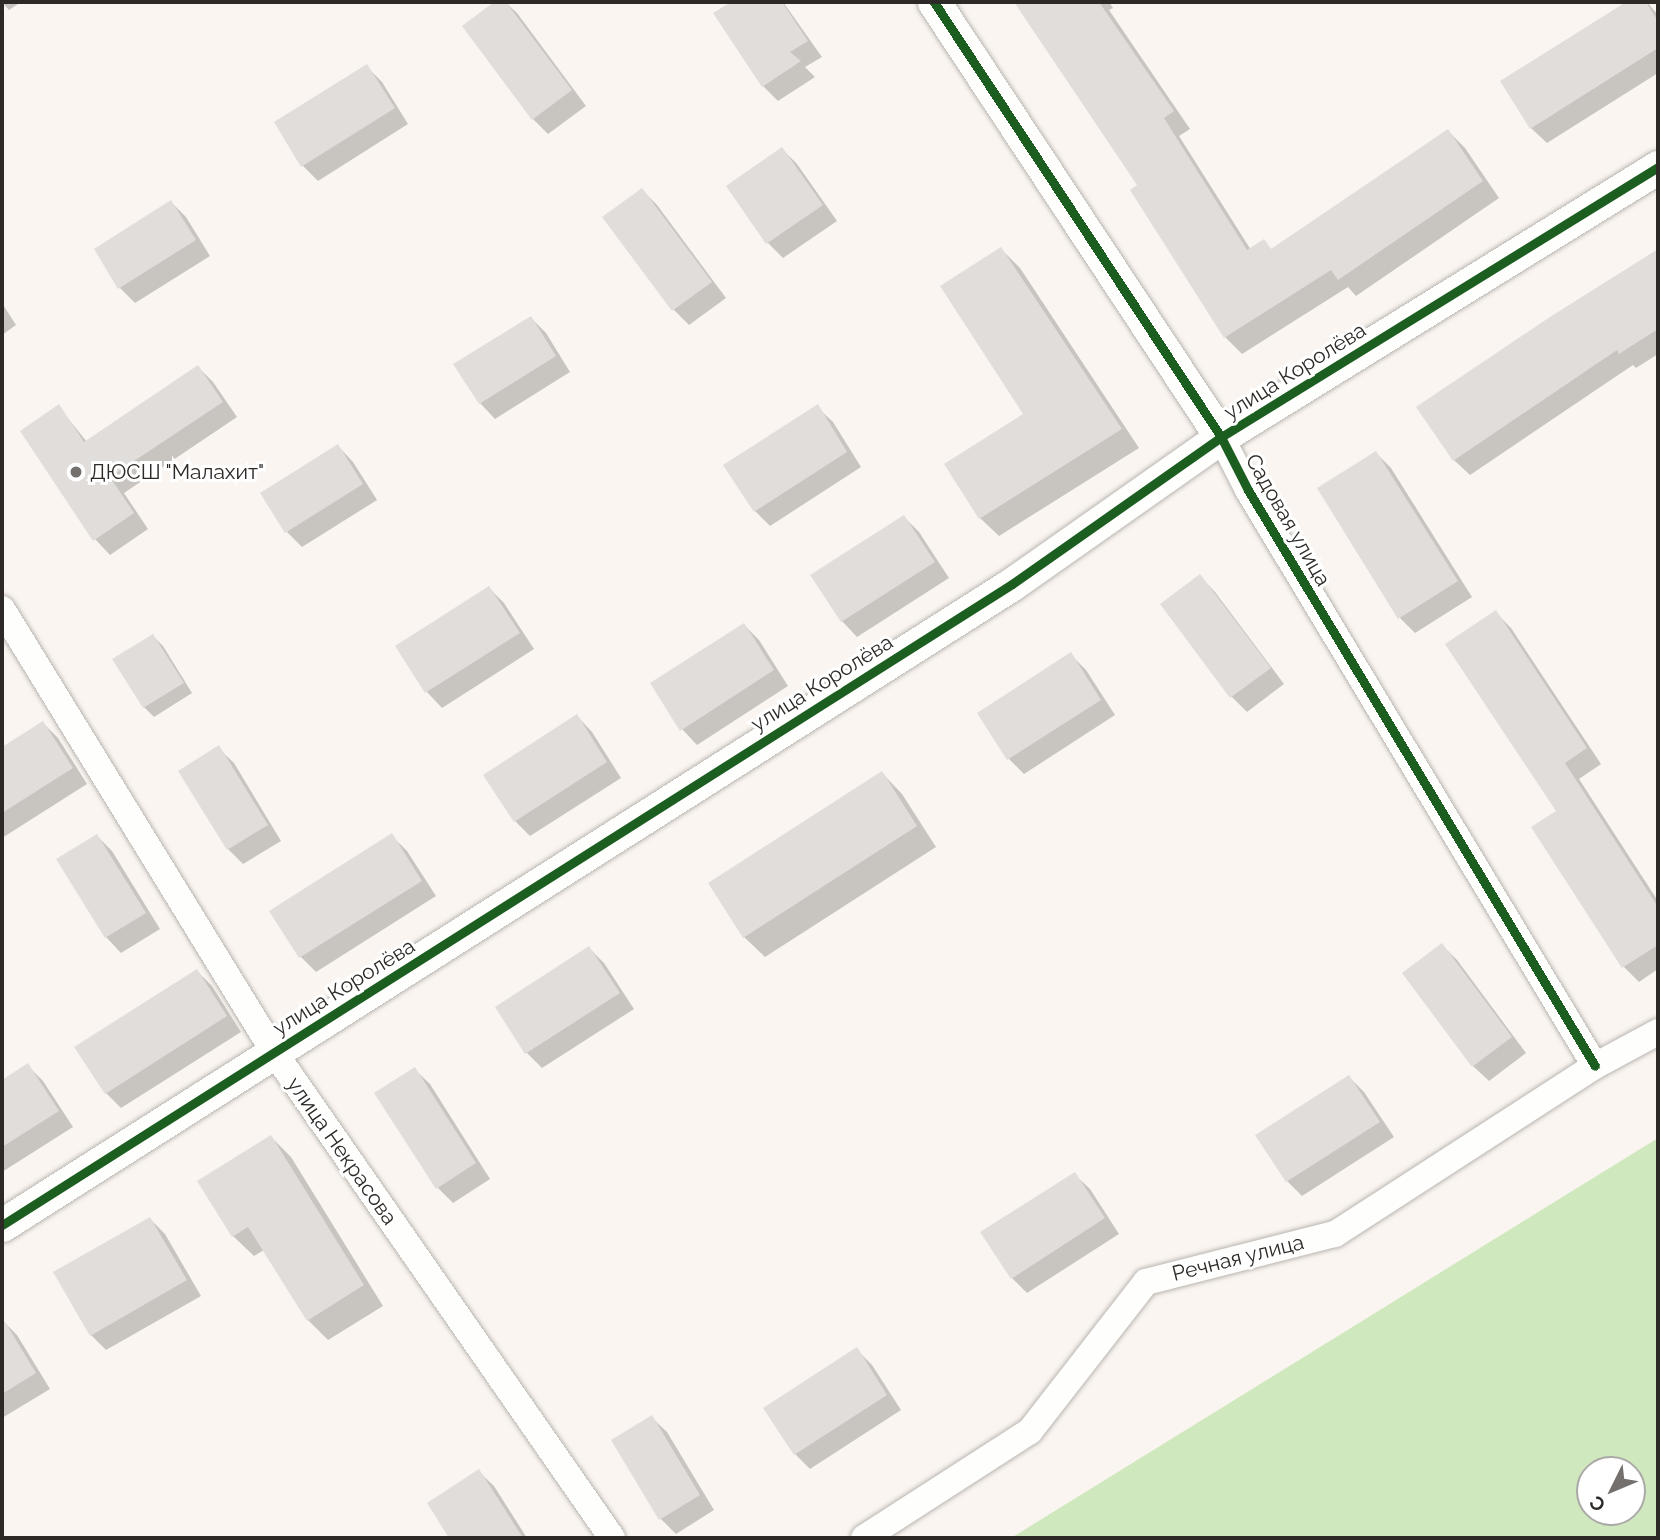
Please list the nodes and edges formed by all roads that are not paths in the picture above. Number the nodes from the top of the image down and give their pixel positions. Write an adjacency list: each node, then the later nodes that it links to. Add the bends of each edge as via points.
1 (933, 2): 3 (street, Садовая улица)
2 (1658, 167): 3 (street, улица Королёва)
3 (1221, 437): 6 (street, улица Королёва, via 1012,584); 7 (street, Садовая улица, via 1255,502)
4 (2, 608): 6 (street, улица Некрасова)
5 (1658, 1032): 7 (street, Речная улица)
6 (274, 1052): 8 (street, улица Королёва); 9 (street, улица Некрасова)
7 (1595, 1066): 10 (street, Речная улица, via 1335,1234 1146,1282 1030,1431)
8 (2, 1225)
9 (612, 1538)
10 (864, 1538)

